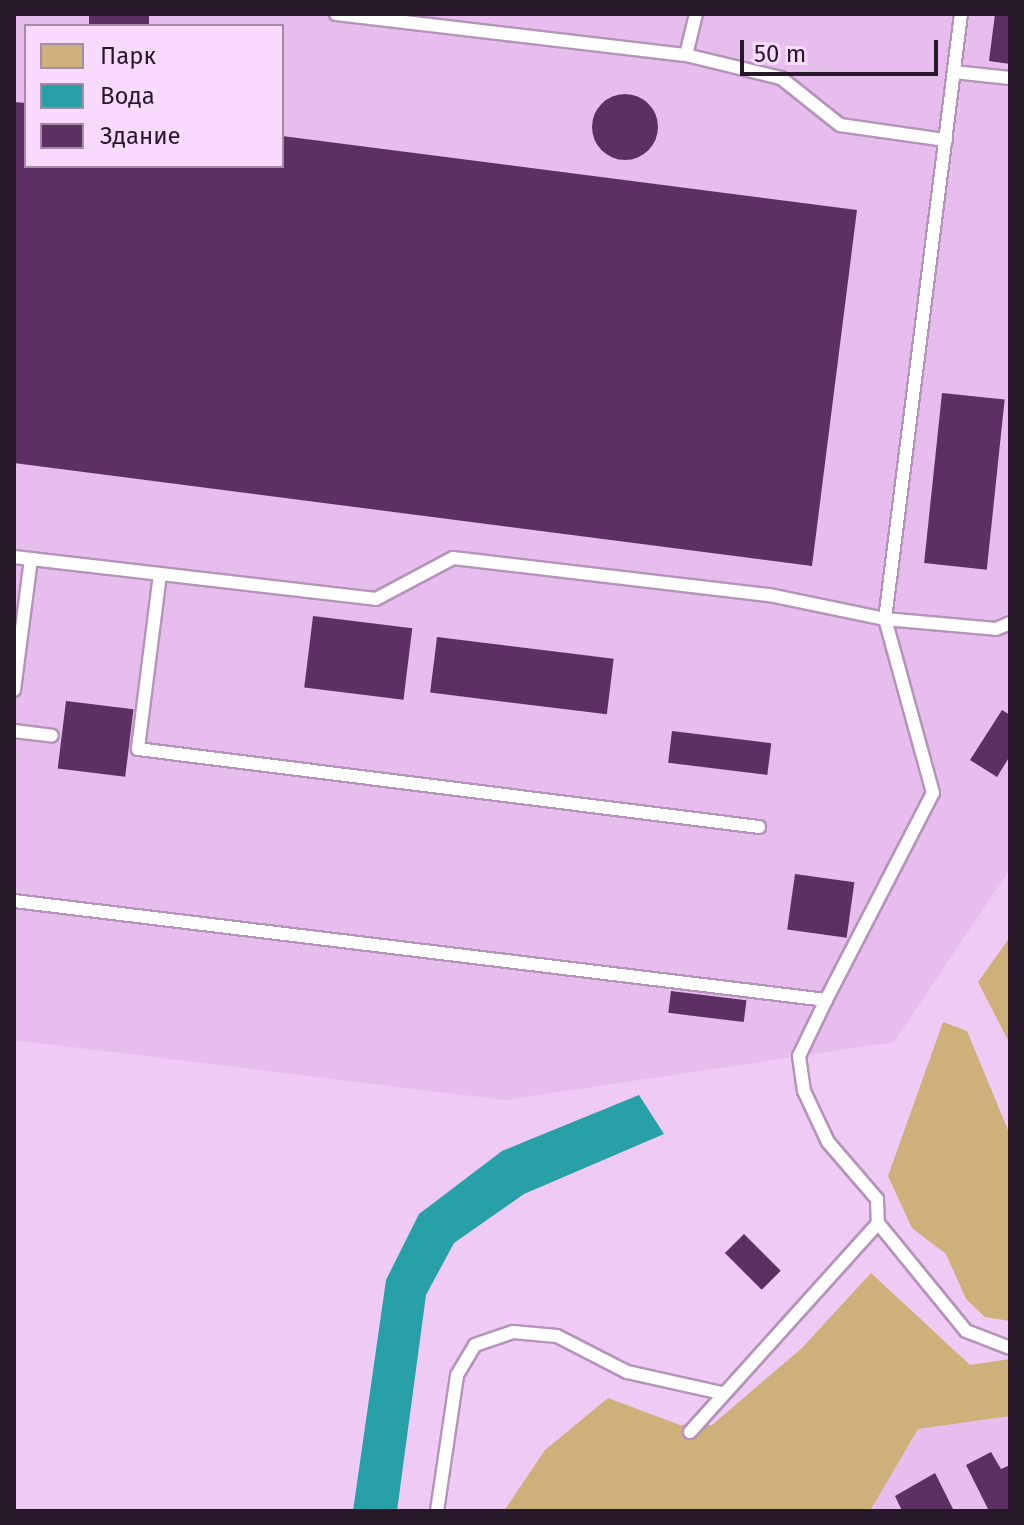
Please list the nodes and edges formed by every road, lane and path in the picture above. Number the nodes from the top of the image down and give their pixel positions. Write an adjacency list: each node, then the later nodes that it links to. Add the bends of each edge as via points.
1 (336, 14): 4 (lane)
2 (696, 14): 4 (lane)
3 (961, 14): 5 (lane)
4 (686, 55): 7 (lane, via 781,78 840,125)
5 (954, 72): 6 (lane); 7 (lane)
6 (1010, 78)
7 (946, 140): 11 (lane)
8 (14, 557): 9 (lane)
9 (31, 559): 10 (lane); 13 (lane)
10 (160, 574): 11 (lane, via 376,599 453,558 770,595); 16 (lane, via 138,749)
11 (885, 619): 12 (lane, via 996,629); 18 (lane, via 933,793)
12 (1010, 623)
13 (14, 690)
14 (14, 731): 15 (lane)
15 (52, 736)
16 (759, 827)
17 (14, 901): 18 (lane)
18 (826, 1000): 19 (lane, via 799,1056 804,1091 828,1142 877,1199)
19 (878, 1223): 20 (lane, via 966,1331); 21 (lane)
20 (1010, 1348)
21 (722, 1393): 22 (lane); 23 (lane, via 627,1372 557,1336 513,1332 475,1345 457,1375)
22 (690, 1432)
23 (437, 1511)

